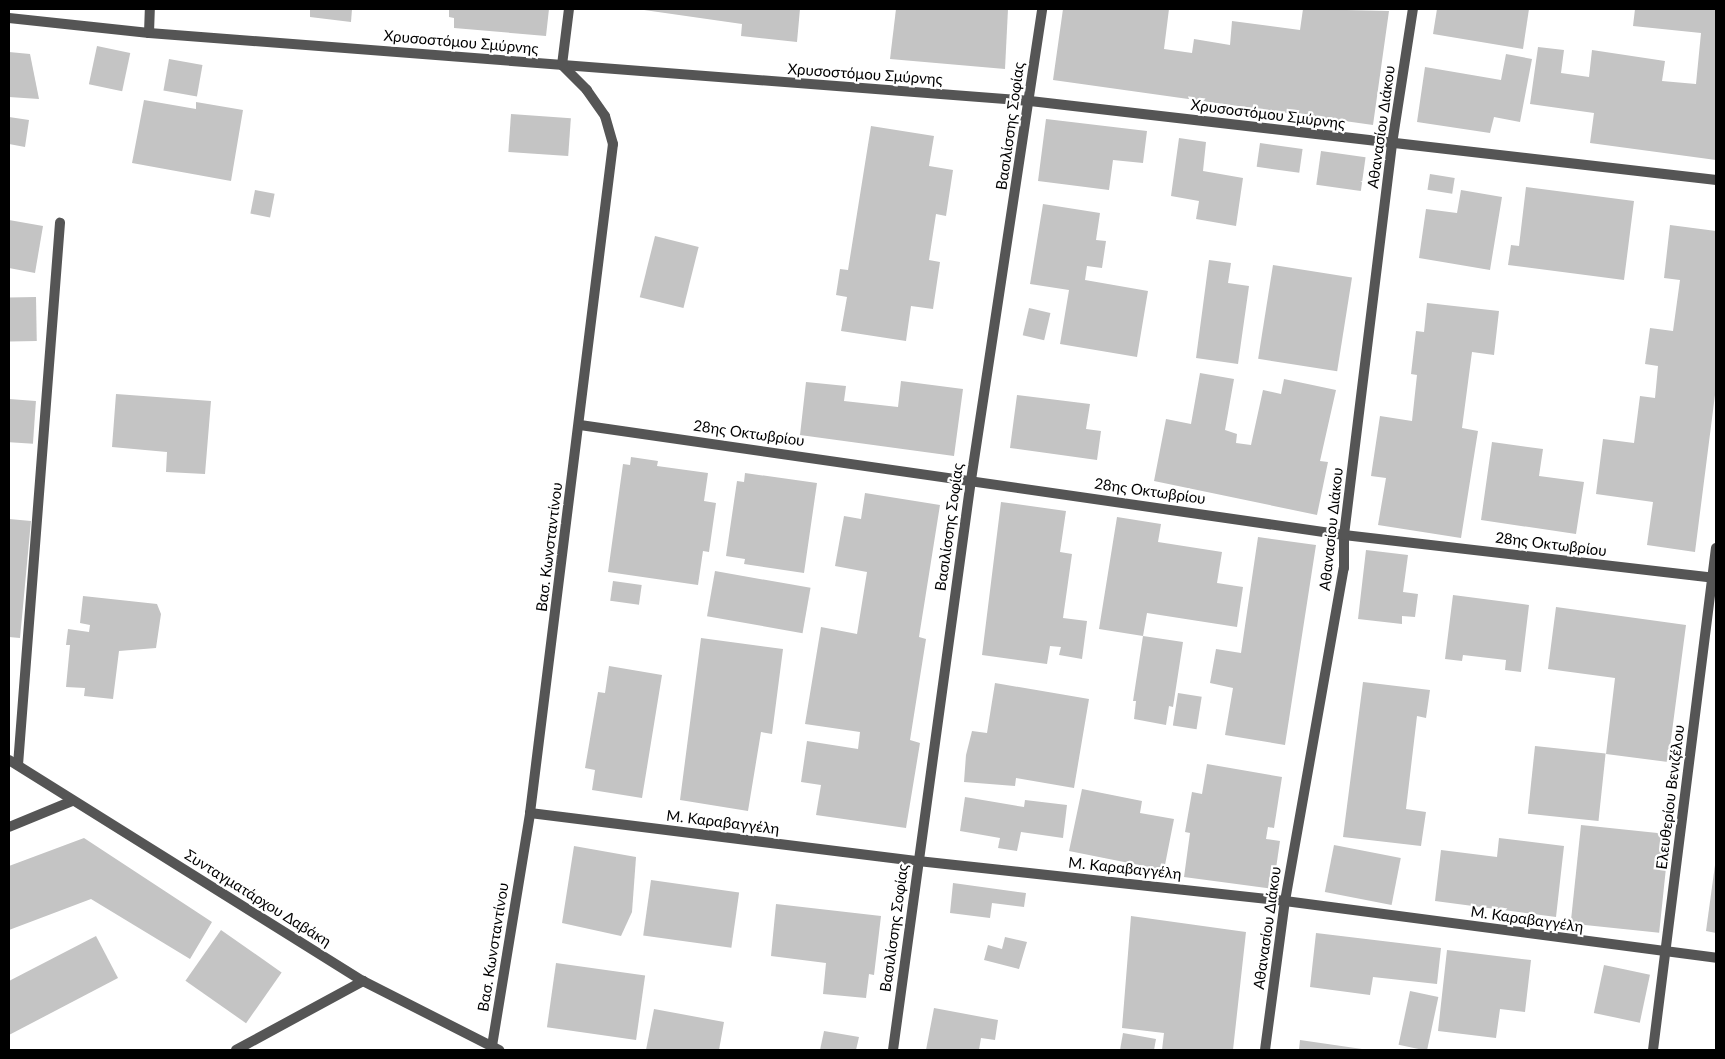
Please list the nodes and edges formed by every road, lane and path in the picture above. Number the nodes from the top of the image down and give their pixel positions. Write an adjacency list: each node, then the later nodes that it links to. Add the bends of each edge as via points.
1 (150, 9): 6 (street)
2 (569, 9): 7 (street)
3 (1042, 9): 8 (street, Βασιλίσσης Σοφίας)
4 (1414, 9): 9 (street, Αθανασίου Διάκου)
5 (9, 18): 6 (street, Χρυσοστόμου Σμύρνης)
6 (149, 32): 7 (street, Χρυσοστόμου Σμύρνης)
7 (562, 66): 8 (street, Χρυσοστόμου Σμύρνης); 12 (street, Βασ. Κωνσταντίνου, via 588,90 605,116 612,144)
8 (1030, 101): 9 (street, Χρυσοστόμου Σμύρνης); 13 (street, Βασιλίσσης Σοφίας)
9 (1392, 144): 10 (street, Χρυσοστόμου Σμύρνης); 14 (street, Αθανασίου Διάκου)
10 (1716, 180)
11 (60, 223): 18 (street)
12 (580, 425): 13 (street, 28ης Οκτωβρίου); 20 (street, Βασ. Κωνσταντίνου)
13 (971, 480): 14 (street, 28ης Οκτωβρίου); 22 (street, Βασιλίσσης Σοφίας)
14 (1344, 535): 16 (street, 28ης Οκτωβρίου); 23 (street, Αθανασίου Διάκου, via 1344,568)
15 (1716, 548): 16 (street, Ελευθερίου Βενιζέλου)
16 (1714, 578): 24 (street, Ελευθερίου Βενιζέλου)
17 (9, 760): 18 (street, Συνταγματάρχου Δαβάκη)
18 (18, 766): 19 (street, Συνταγματάρχου Δαβάκη)
19 (72, 801): 21 (street); 26 (street, Συνταγματάρχου Δαβάκη)
20 (530, 813): 22 (street, Μ. Καραβαγγέλη); 27 (street, Βασ. Κωνσταντίνου)
21 (9, 828)
22 (918, 861): 23 (street, Μ. Καραβαγγέλη); 29 (street, Βασιλίσσης Σοφίας)
23 (1285, 901): 24 (street, Μ. Καραβαγγέλη); 30 (street, Αθανασίου Διάκου)
24 (1665, 952): 25 (street, Μ. Καραβαγγέλη); 31 (street, Ελευθερίου Βενιζέλου)
25 (1716, 958)
26 (363, 981): 27 (street, Συνταγματάρχου Δαβάκη); 28 (street)
27 (495, 1048)
28 (236, 1050)
29 (893, 1050)
30 (1265, 1050)
31 (1653, 1050)

